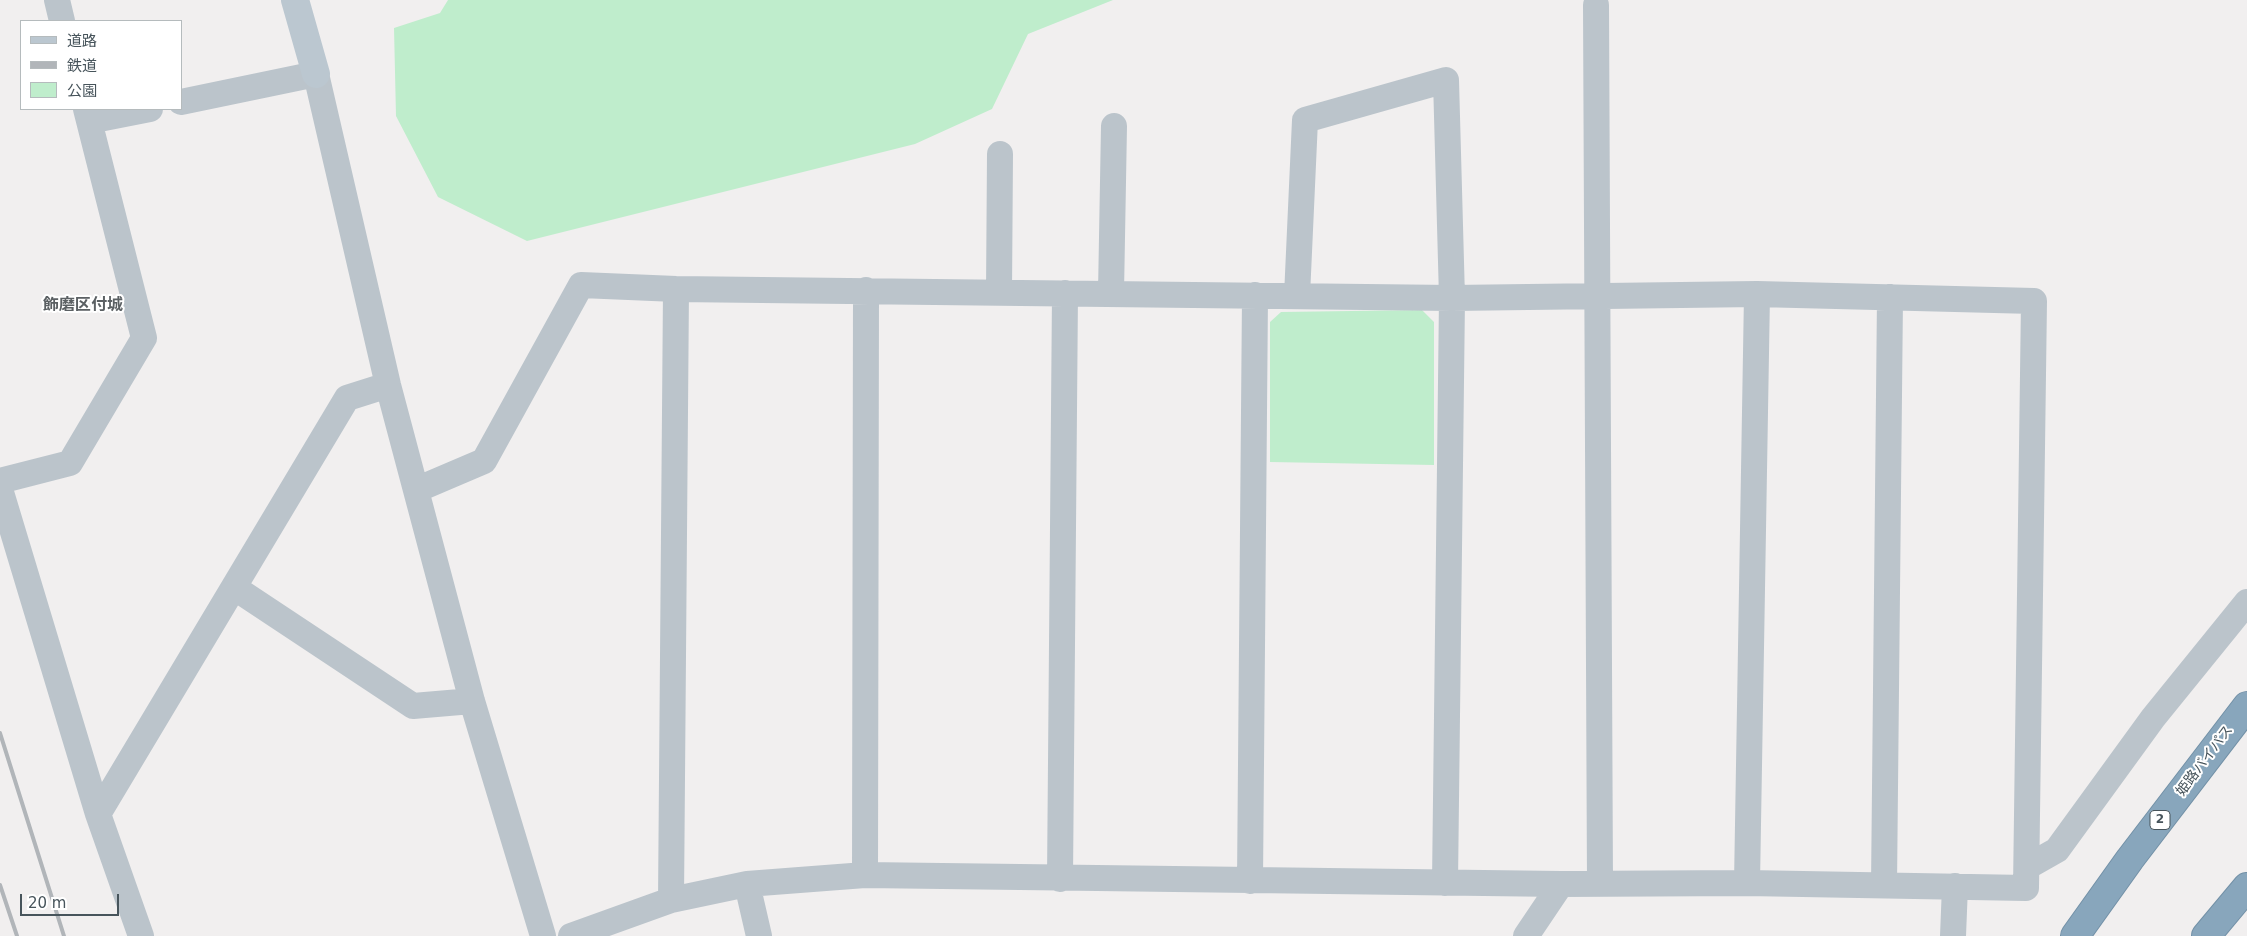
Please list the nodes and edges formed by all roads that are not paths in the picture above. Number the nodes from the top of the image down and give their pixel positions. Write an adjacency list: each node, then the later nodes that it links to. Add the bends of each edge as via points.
1 (57, 0): 4 (street)
2 (295, 0): 5 (street)
3 (1596, 6): 19 (street)
4 (62, 20)
5 (316, 74): 6 (street); 22 (street)
6 (182, 102)
7 (140, 110): 8 (street)
8 (87, 115): 23 (street, via 144,338 70,463)
9 (1114, 126): 15 (street)
10 (1000, 154): 13 (street)
11 (676, 289): 12 (street); 25 (street, via 581,285 484,461); 43 (street)
12 (866, 290): 13 (street); 32 (street)
13 (999, 292): 14 (street)
14 (1065, 293): 15 (street); 33 (street)
15 (1111, 293): 17 (street)
16 (1757, 294): 19 (street); 21 (street); 37 (street)
17 (1255, 295): 18 (street); 34 (street)
18 (1297, 296): 20 (street); 20 (street, via 1305,120 1446,80)
19 (1598, 296): 20 (street); 36 (street)
20 (1452, 298): 35 (street)
21 (1890, 298): 31 (street, via 2034,300); 40 (street)
22 (388, 385): 25 (street); 26 (street, via 347,398)
23 (0, 481)
24 (0, 490): 30 (street)
25 (416, 490): 28 (street)
26 (235, 588): 28 (street, via 413,706); 30 (street)
27 (2247, 602): 31 (street, via 2153,718 2057,850)
28 (472, 701): 45 (street)
29 (2247, 706): 50 (highway, 姫路バイパス / 2, via 2130,858)
30 (98, 814): 44 (street)
31 (2027, 867): 41 (street, via 2026,888)
32 (864, 875): 33 (street); 38 (street)
33 (1060, 879): 34 (street)
34 (1250, 881): 35 (street)
35 (1445, 883): 39 (street)
36 (1600, 883): 37 (street); 39 (street)
37 (1747, 883): 40 (street)
38 (746, 884): 43 (street); 47 (street)
39 (1560, 884): 48 (street)
40 (1884, 885): 41 (street)
41 (1955, 886): 49 (street)
42 (2247, 887): 51 (highway)
43 (670, 900): 46 (street)
44 (141, 936)
45 (543, 936)
46 (571, 936)
47 (759, 936)
48 (1526, 936)
49 (1953, 936)
50 (2075, 936)
51 (2206, 936)

